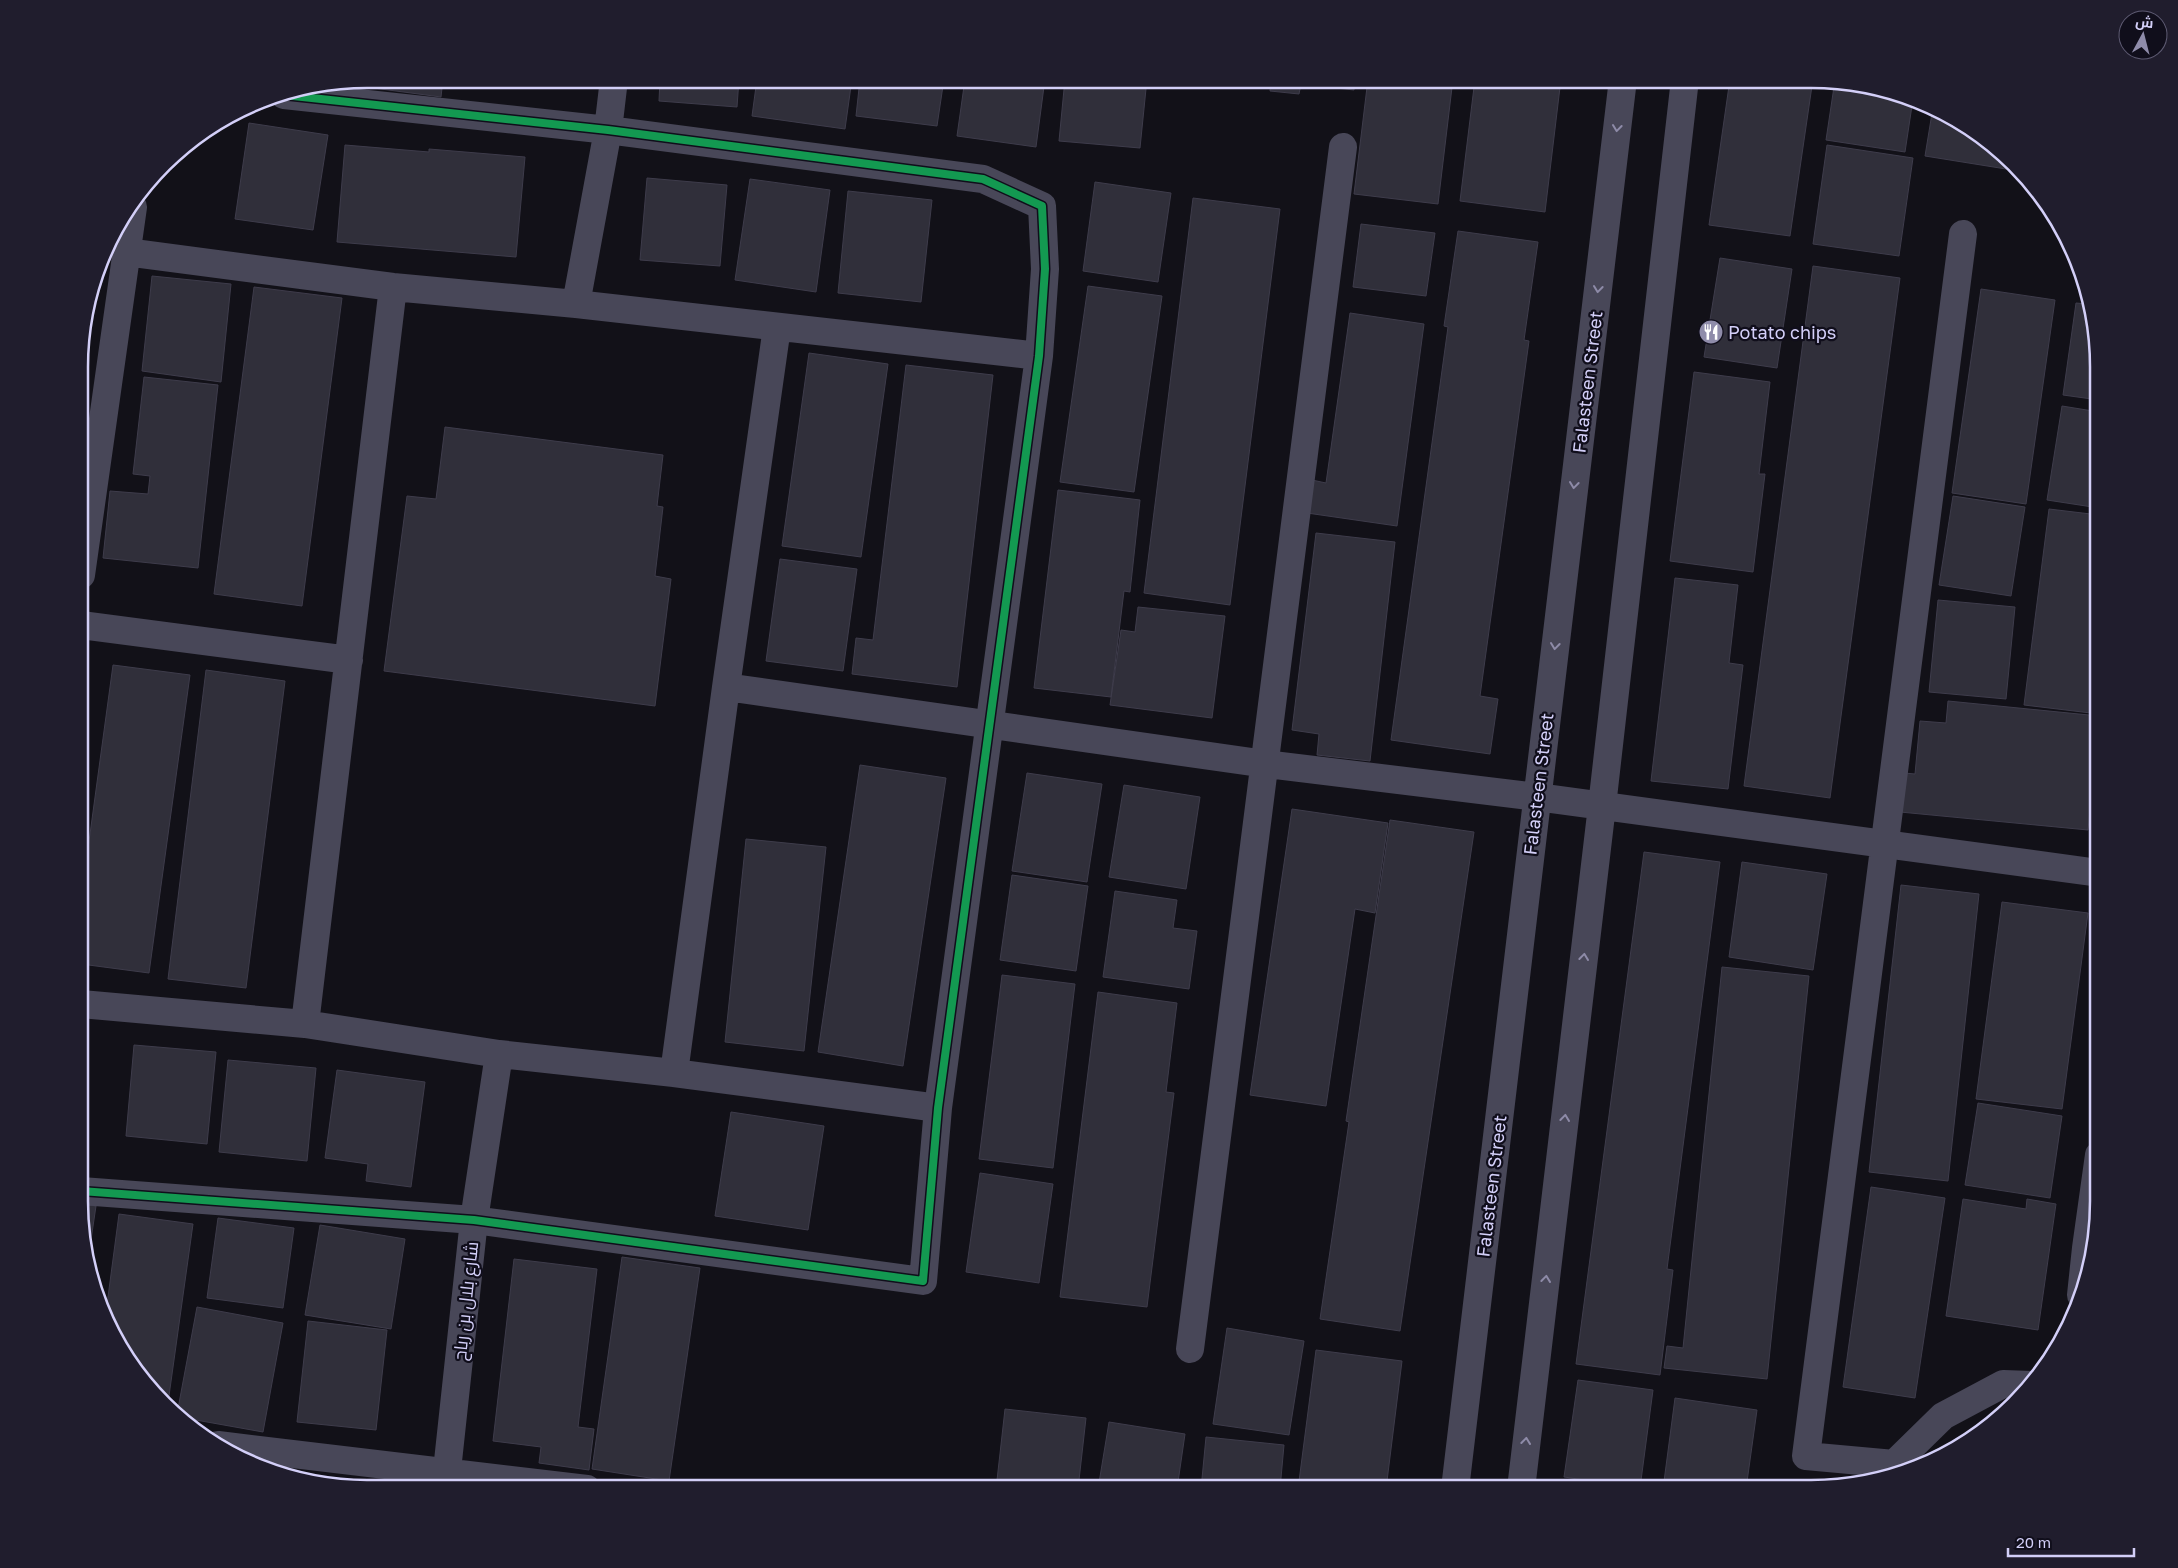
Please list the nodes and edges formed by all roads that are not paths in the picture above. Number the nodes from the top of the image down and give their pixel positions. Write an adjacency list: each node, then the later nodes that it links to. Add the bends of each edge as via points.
1 (613, 87): 5 (street)
2 (1622, 87): 20 (street, Falasteen Street, one-way to 20)
3 (1684, 87): 21 (street)
4 (297, 96): 5 (street)
5 (608, 130): 11 (street); 13 (street, via 983,179 1042,206 1045,269)
6 (1343, 147): 19 (street)
7 (132, 215): 9 (street)
8 (1963, 234): 22 (street)
9 (126, 252): 10 (street); 14 (street)
10 (393, 288): 11 (street); 16 (street)
11 (576, 304): 12 (street)
12 (777, 327): 13 (street); 17 (street)
13 (1039, 356): 18 (street)
14 (87, 532)
15 (87, 626): 16 (street)
16 (349, 660): 25 (street)
17 (726, 687): 18 (street); 27 (street)
18 (990, 725): 19 (street); 28 (street)
19 (1266, 764): 20 (street); 31 (street)
20 (1537, 797): 21 (street); 35 (street, Falasteen Street)
21 (1602, 806): 22 (street); 36 (street, one-way to 21)
22 (1885, 844): 23 (street); 32 (street, via 1806,1456 1894,1464 1943,1416 2003,1384)
23 (2090, 872)
24 (87, 1005): 25 (street)
25 (305, 1024): 26 (street)
26 (499, 1054): 27 (street); 30 (street, شارع بلال بن رباح)
27 (674, 1074): 28 (street)
28 (938, 1108): 30 (street, via 923,1281)
29 (87, 1191): 30 (street)
30 (474, 1220): 34 (street, شارع بلال بن رباح)
31 (1190, 1349)
32 (2022, 1385)
33 (235, 1448): 34 (street)
34 (446, 1480)
35 (1456, 1480)
36 (1522, 1480)

